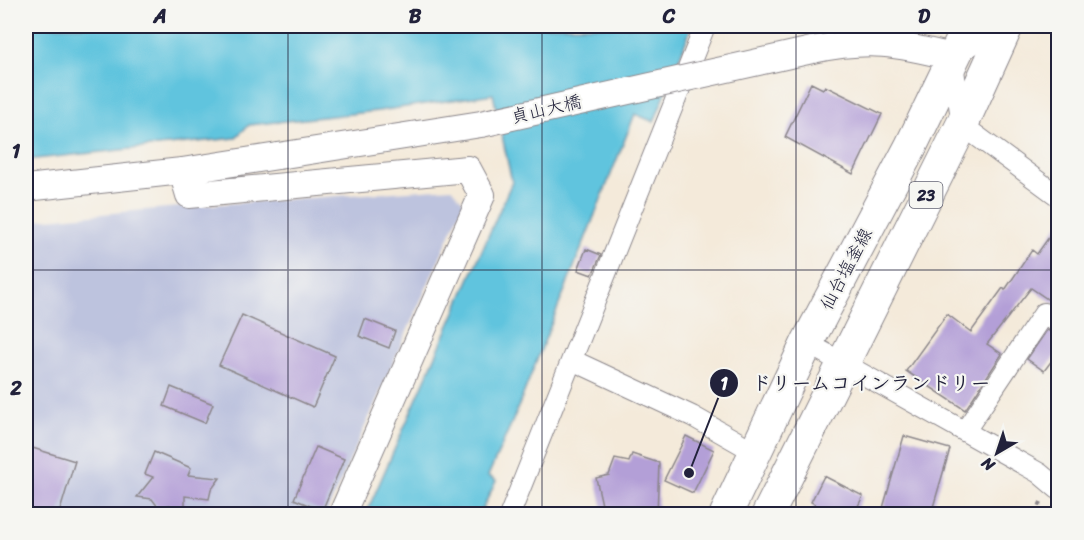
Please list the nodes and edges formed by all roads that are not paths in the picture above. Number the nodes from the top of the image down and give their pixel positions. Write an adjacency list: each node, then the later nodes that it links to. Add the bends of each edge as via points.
1 (705, 26): 12 (street)
2 (969, 26): 5 (main road, 仙台塩釜線 / 23)
3 (1002, 26): 5 (street)
4 (1007, 26): 6 (main road, 23)
5 (952, 57): 6 (street); 7 (street, 貞山大橋, bridge, via 902,44 849,42 481,124); 11 (main road, 仙台塩釜線 / 23, via 911,146)
6 (962, 125): 9 (street); 13 (main road, 23)
7 (182, 171): 8 (street, 貞山大橋); 17 (street, via 189,195 468,169 482,195)
8 (26, 188)
9 (1059, 196)
10 (1059, 323): 14 (street, via 1044,313)
11 (807, 343): 13 (street); 15 (main road, 仙台塩釜線 / 23)
12 (572, 360): 15 (street, via 692,416); 18 (street)
13 (844, 363): 14 (street); 20 (main road, 23)
14 (965, 431): 16 (street, via 1039,473)
15 (757, 453): 19 (main road, 仙台塩釜線 / 23)
16 (1059, 489)
17 (342, 514)
18 (510, 514)
19 (726, 514)
20 (768, 514)

